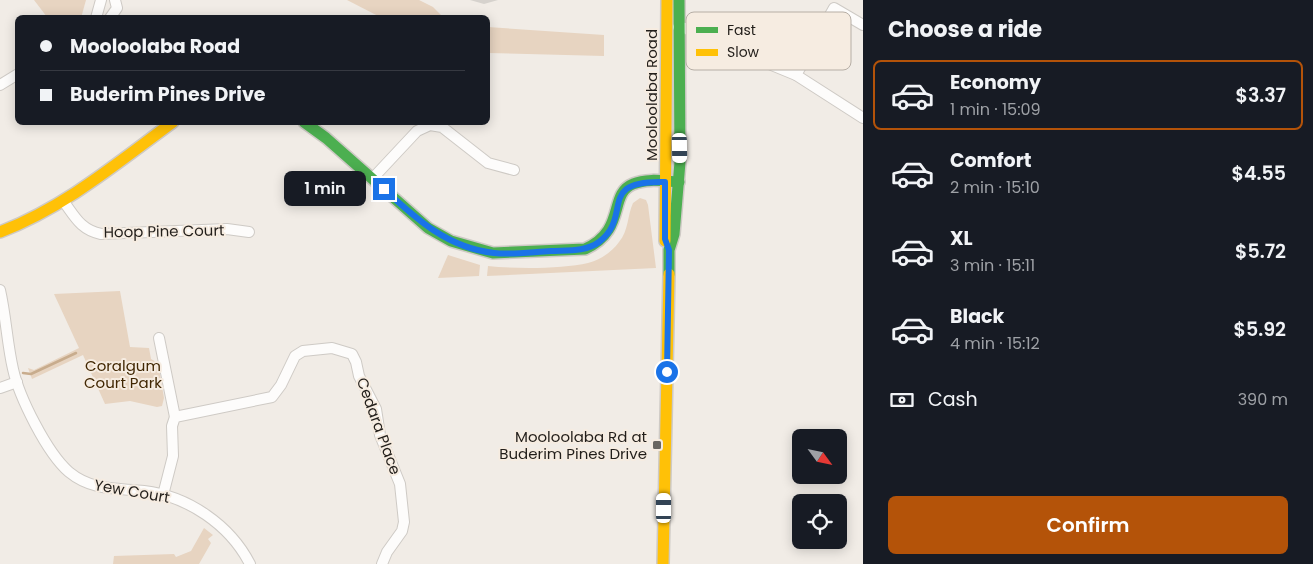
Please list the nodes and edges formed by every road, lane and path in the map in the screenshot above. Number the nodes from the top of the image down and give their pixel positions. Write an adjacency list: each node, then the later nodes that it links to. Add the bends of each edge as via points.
1 (101, 0): 7 (street)
2 (115, 0): 8 (street, via 117,8)
3 (667, 0): 19 (main road, Mooloolaba Road)
4 (678, 0): 11 (main road, Mooloolaba Road)
5 (832, 12): 6 (street, via 834,8)
6 (841, 12)
7 (97, 15)
8 (112, 15)
9 (851, 18): 10 (street)
10 (863, 25)
11 (678, 27): 12 (street); 14 (main road, Mooloolaba Road); 19 (main road, via 670,38 670,70)
12 (686, 28)
13 (686, 38): 14 (street)
14 (678, 44): 27 (main road, Mooloolaba Road)
15 (784, 70): 17 (street)
16 (799, 70): 17 (street)
17 (796, 75): 21 (street)
18 (15, 76): 20 (street)
19 (666, 78): 26 (main road, Mooloolaba Road)
20 (0, 85)
21 (863, 118)
22 (168, 125): 28 (main road)
23 (308, 125): 25 (main road)
24 (514, 170): 25 (street, via 488,164 442,127 430,125 418,131)
25 (373, 178): 26 (main road, via 428,228 450,241 494,253 585,249 597,244 613,224 619,198 626,188 640,183)
26 (665, 182): 27 (main road); 31 (main road, Mooloolaba Road, via 665,239)
27 (679, 182): 31 (main road, Mooloolaba Road, via 674,234)
28 (64, 202): 29 (main road); 30 (street, Hoop Pine Court, via 82,227 100,234 227,229)
29 (0, 232)
30 (249, 232)
31 (669, 250): 40 (main road, Mooloolaba Road)
32 (0, 290): 34 (street, Yew Court)
33 (159, 338): 36 (street)
34 (17, 382): 35 (street); 37 (street, Yew Court, via 50,450 68,471 92,486)
35 (0, 388)
36 (175, 417): 37 (street, via 172,426 173,456); 39 (street, Cedara Place, via 272,397 295,356 303,351 332,348 352,354 376,409 380,434 400,484 402,531)
37 (163, 495): 38 (street, Yew Court, via 191,506 213,520 239,547)
38 (250, 564)
39 (382, 564)
40 (663, 564)

